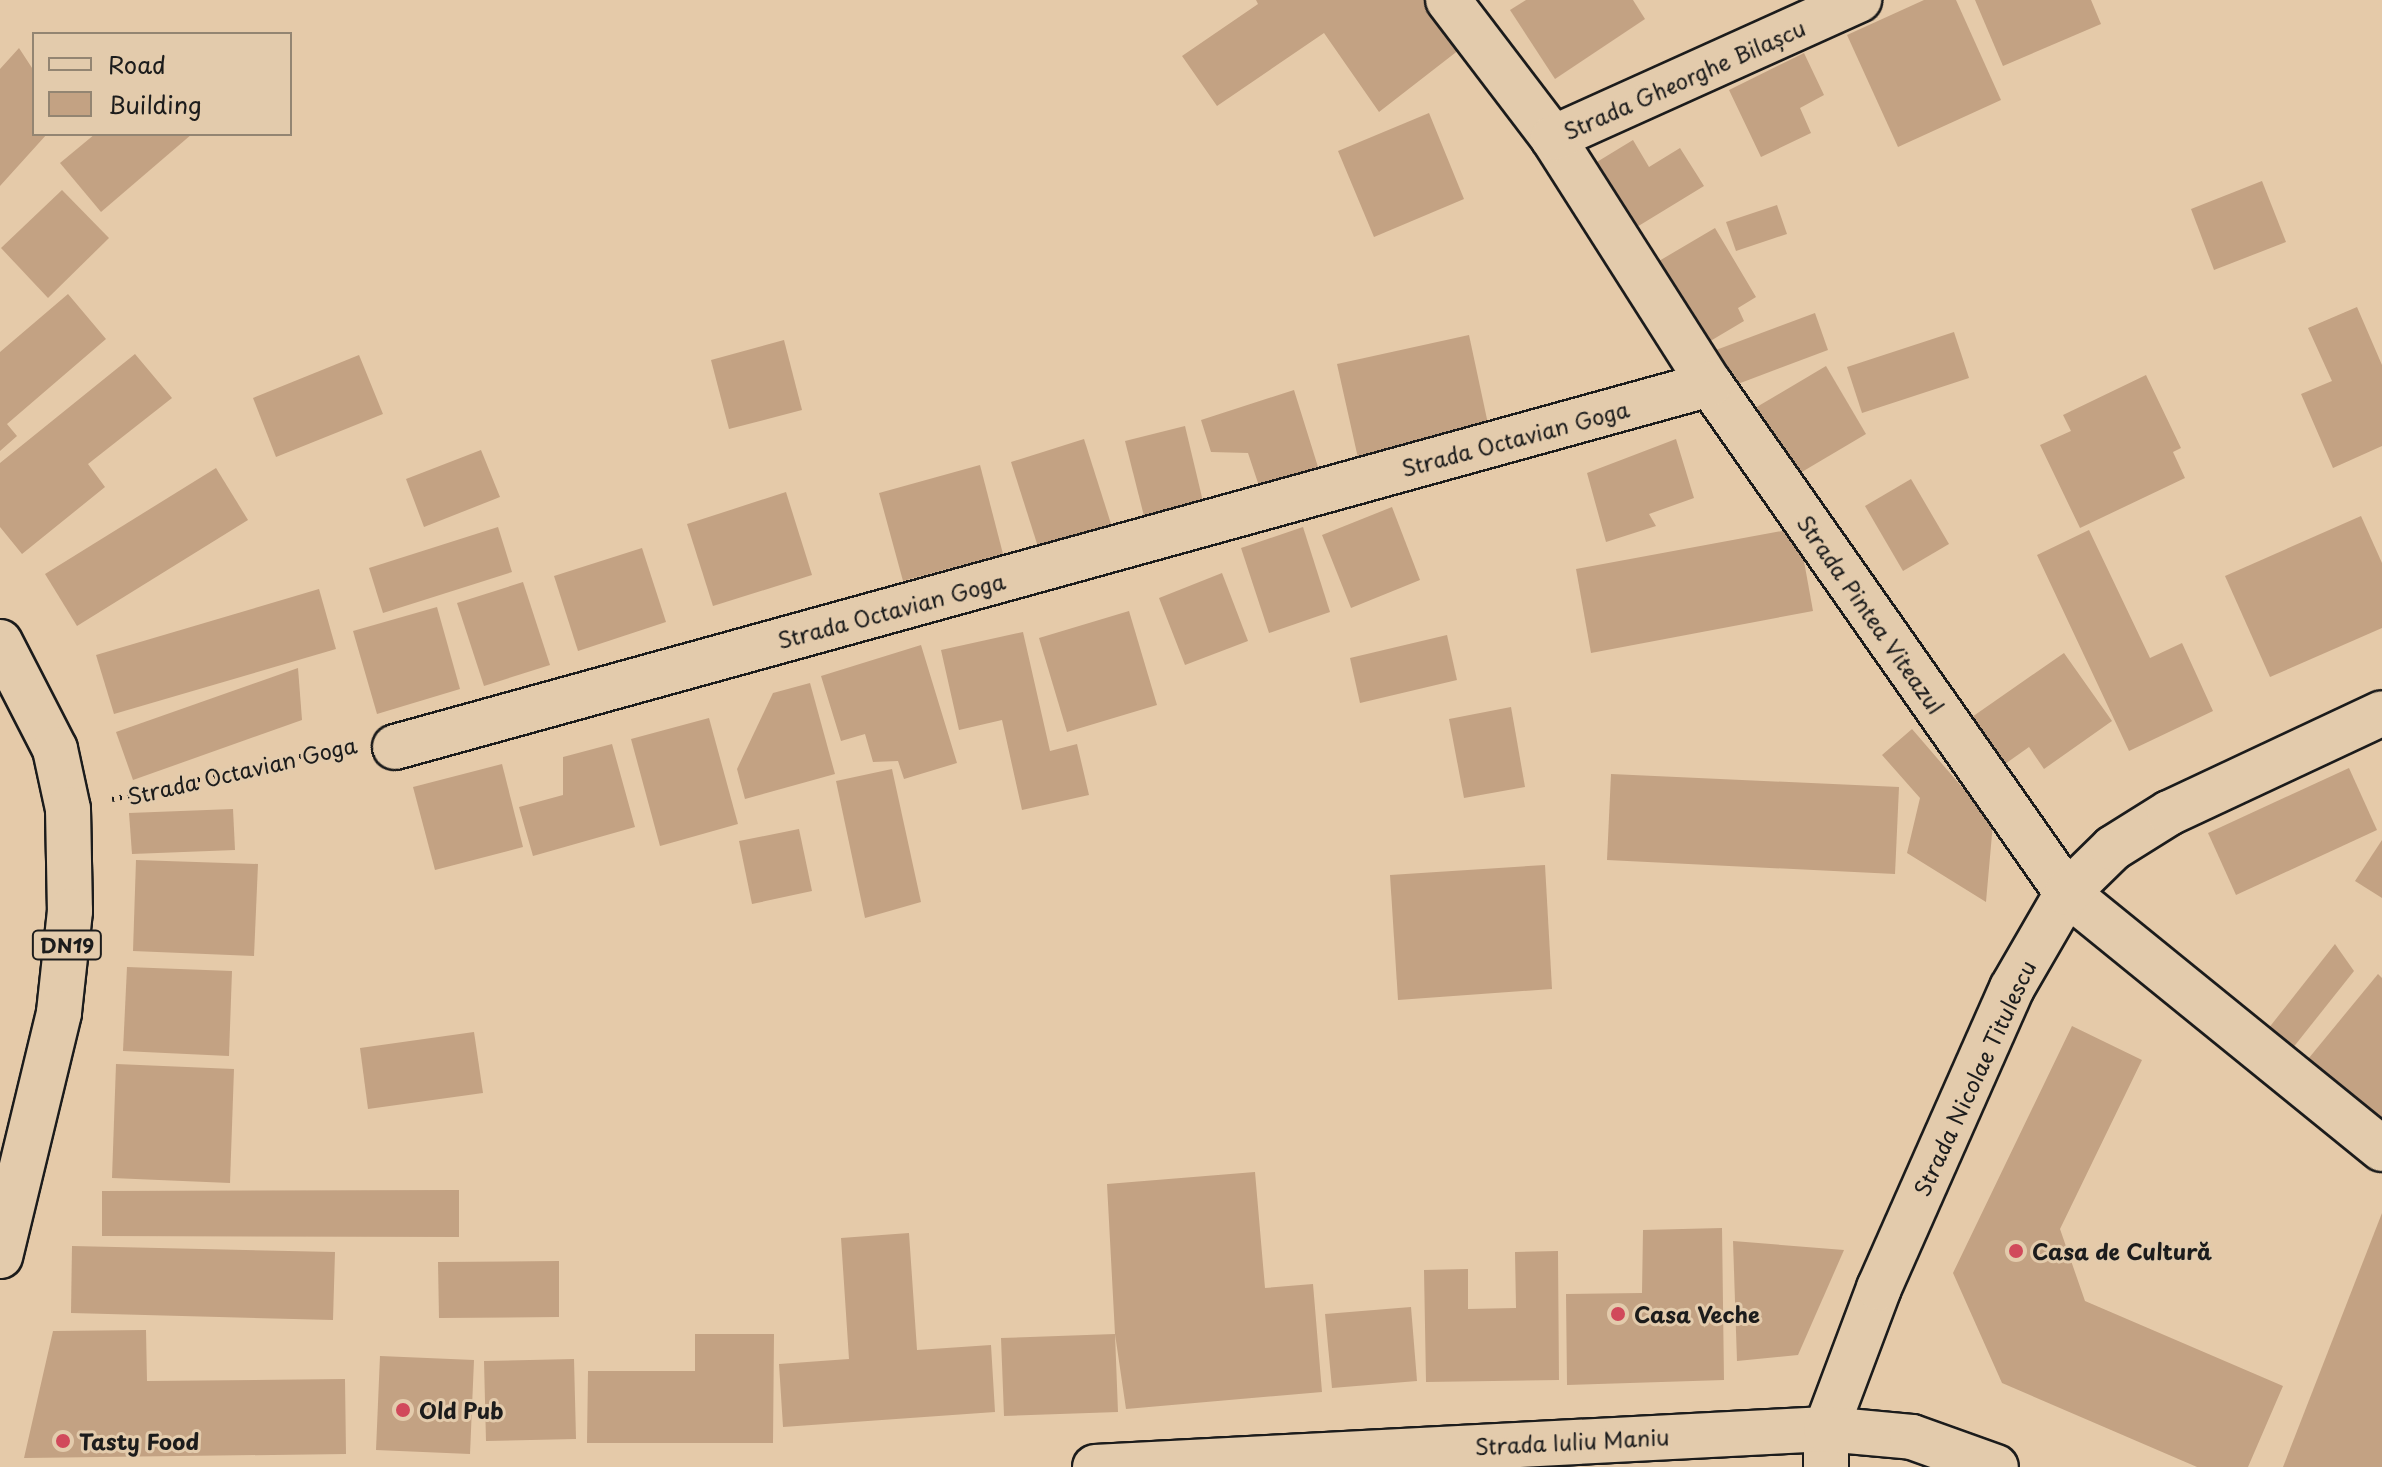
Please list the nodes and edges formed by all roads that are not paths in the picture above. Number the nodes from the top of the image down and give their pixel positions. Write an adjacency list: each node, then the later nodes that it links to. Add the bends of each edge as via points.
1 (1448, 0): 3 (street, Strada Pintea Viteazul)
2 (1859, 0): 3 (street, Strada Gheorghe Bilașcu)
3 (1553, 138): 4 (street, Strada Pintea Viteazul)
4 (1710, 384): 7 (street, Strada Octavian Goga); 8 (street, Strada Pintea Viteazul)
5 (0, 642): 10 (street, DN19, via 55,749 68,809 70,911 59,1013)
6 (2382, 713): 8 (street, Strada Nicolae Titulescu, via 2169,813 2113,848)
7 (395, 747)
8 (2067, 893): 9 (street, Strada Pintea Viteazul); 11 (street, Strada Nicolae Titulescu, via 1999,1017 1879,1288)
9 (2382, 1149)
10 (0, 1256)
11 (1826, 1448): 12 (street, Strada Iuliu Maniu); 13 (street, Strada Iuliu Maniu, via 1912,1437)
12 (1095, 1467)
13 (1996, 1467)

